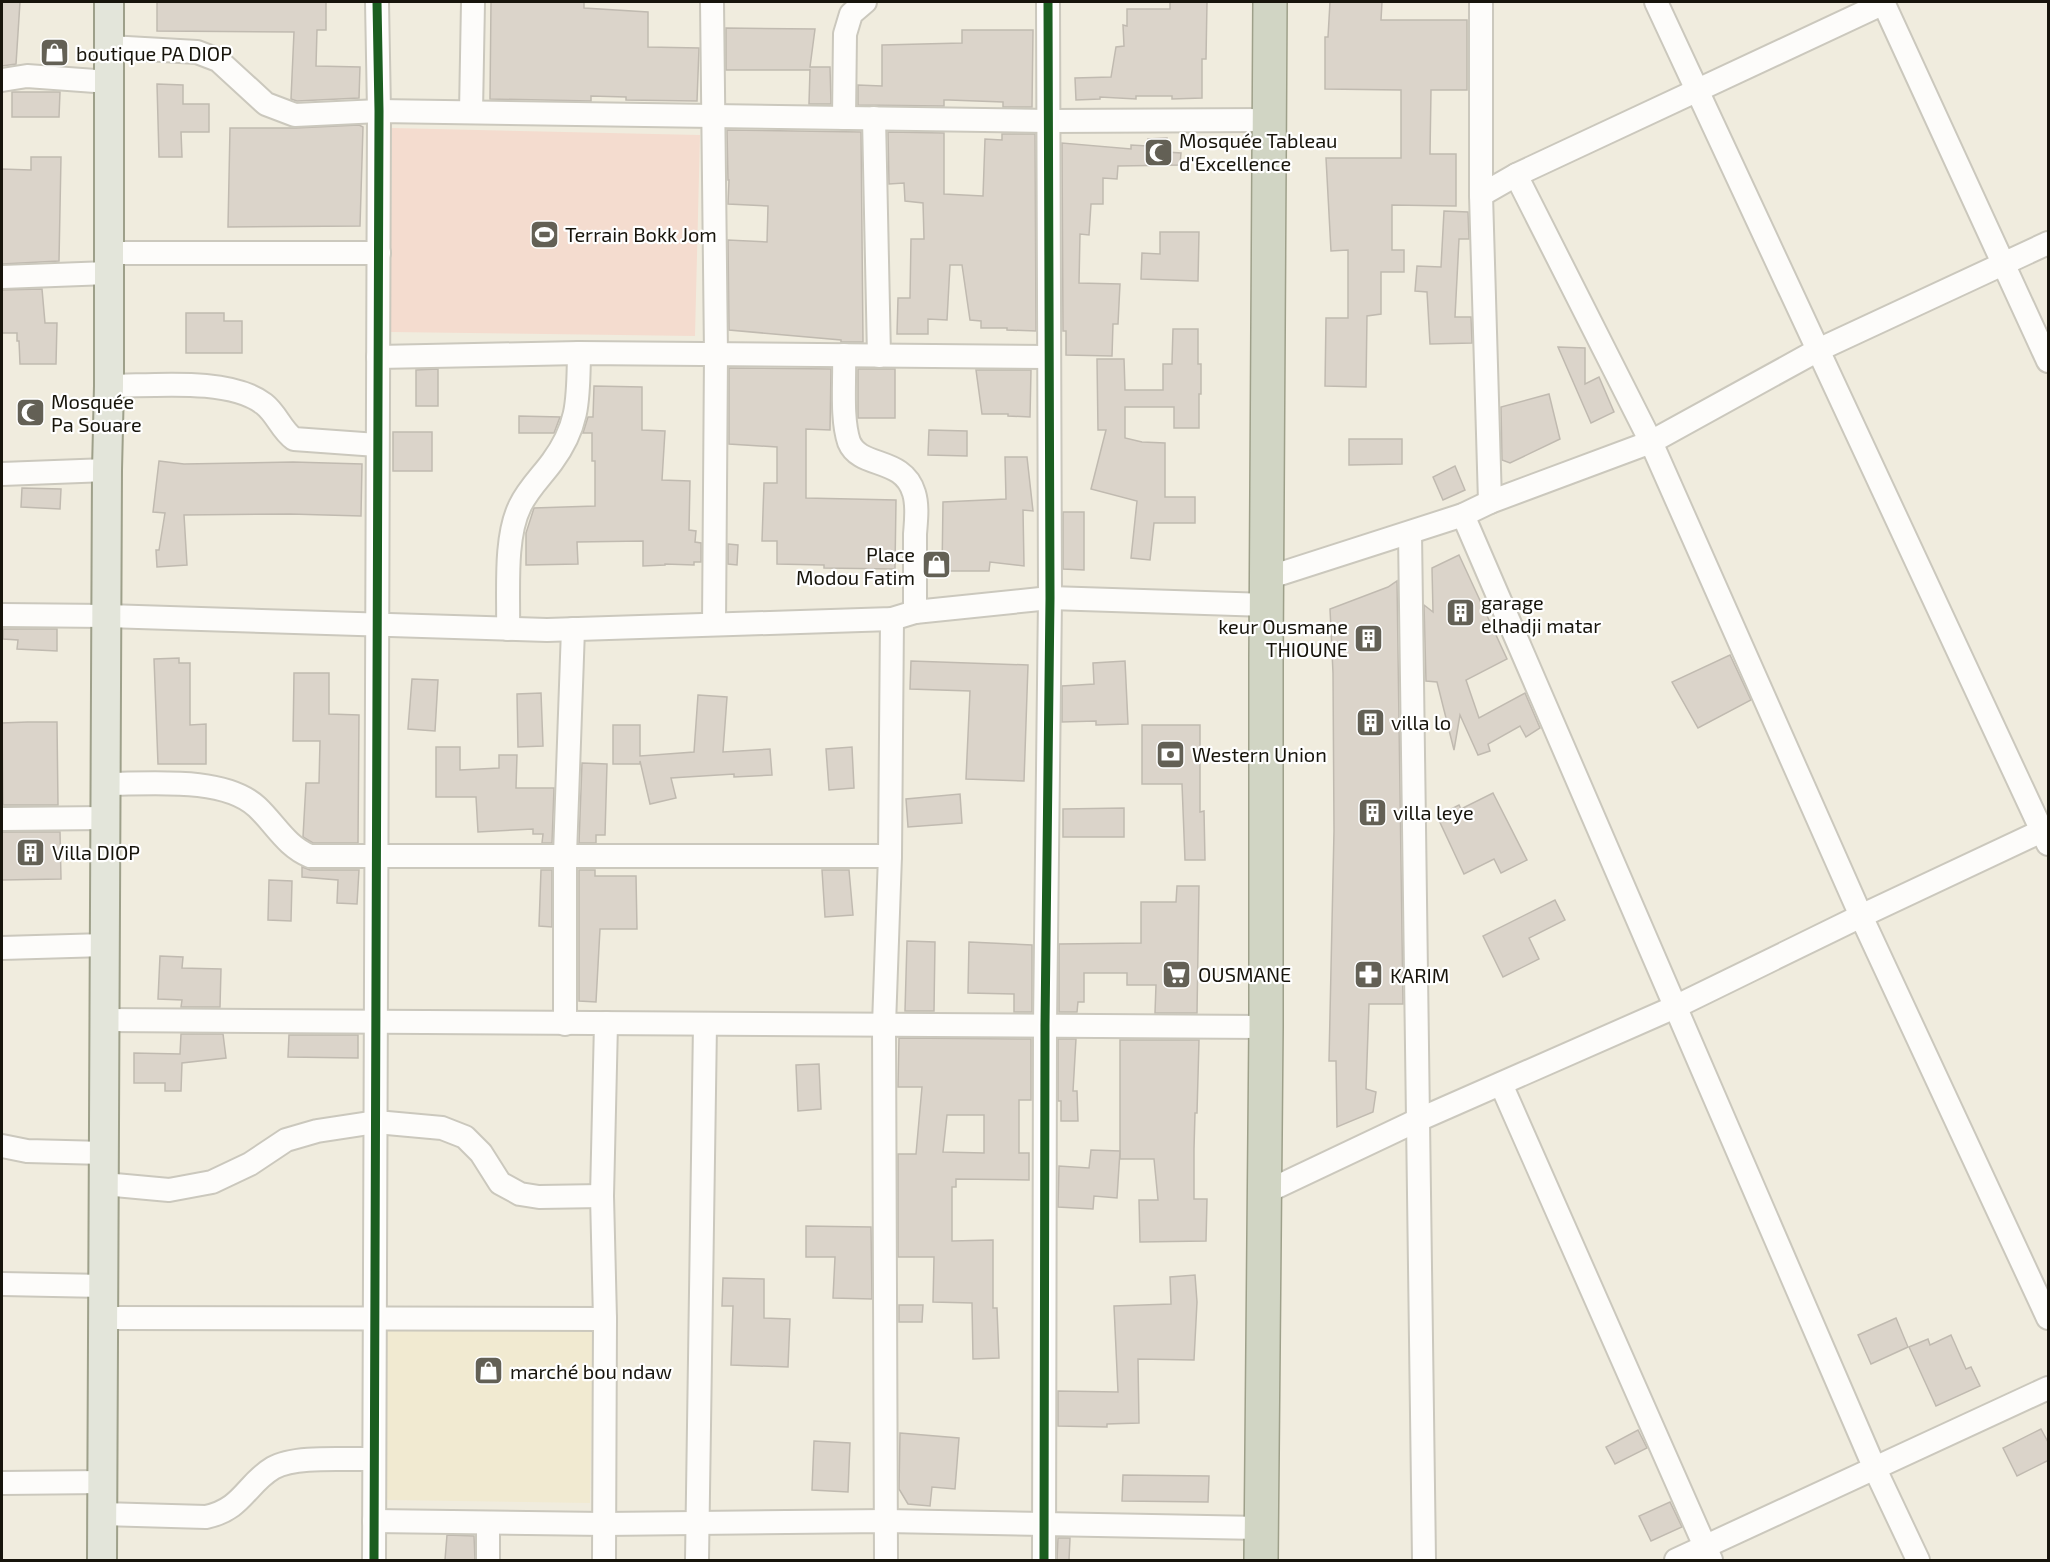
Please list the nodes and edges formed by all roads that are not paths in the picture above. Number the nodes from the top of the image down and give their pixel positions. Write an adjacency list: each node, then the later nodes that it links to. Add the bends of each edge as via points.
1 (109, 2): 11 (main road)
2 (377, 2): 15 (street)
3 (473, 2): 16 (street)
4 (712, 2): 17 (street)
5 (865, 2): 18 (street, via 851,14 845,34)
6 (1048, 2): 21 (street)
7 (1270, 2): 20 (highway)
8 (1481, 2): 23 (street)
9 (1656, 2): 14 (street)
10 (1884, 2): 14 (street); 27 (street)
11 (109, 47): 13 (main road); 15 (street, via 197,52 218,60 266,104 295,116)
12 (2, 80): 13 (street, via 27,75)
13 (109, 82): 26 (main road)
14 (1696, 91): 22 (street); 29 (street)
15 (379, 111): 16 (street); 25 (street)
16 (471, 112): 17 (street)
17 (711, 116): 18 (street); 31 (street)
18 (844, 118): 19 (street)
19 (873, 118): 21 (street); 33 (street)
20 (1270, 120): 21 (street); 45 (highway)
21 (1048, 121): 35 (street)
22 (1516, 175): 23 (street); 38 (street)
23 (1481, 195): 42 (street)
24 (2049, 243): 27 (street)
25 (379, 254): 26 (street); 34 (street)
26 (108, 263): 28 (street); 37 (main road)
27 (2004, 264): 29 (street); 36 (street)
28 (2, 277)
29 (1818, 350): 38 (street); 58 (street)
30 (579, 353): 31 (street); 34 (street); 53 (street, via 577,410 569,434 519,507 511,534)
31 (716, 354): 32 (street); 51 (street)
32 (844, 355): 33 (street); 47 (street, via 850,443 858,455 896,469 914,493)
33 (879, 356): 35 (street)
34 (378, 357): 39 (street)
35 (1048, 357): 46 (street)
36 (2049, 361)
37 (109, 386): 39 (street, via 212,386 235,390 264,404 294,439); 40 (main road)
38 (1651, 442): 42 (street); 62 (street)
39 (377, 445): 52 (street)
40 (107, 470): 41 (street); 49 (main road)
41 (2, 474)
42 (1490, 502): 43 (street)
43 (1463, 515): 44 (street); 65 (street)
44 (1410, 533): 45 (street); 75 (street)
45 (1267, 591): 46 (street); 73 (highway)
46 (1050, 598): 47 (street); 72 (street)
47 (915, 612): 50 (street)
48 (2, 615): 49 (street)
49 (106, 616): 52 (street); 55 (main road)
50 (892, 619): 51 (street); 61 (street)
51 (714, 624): 54 (street)
52 (377, 625): 53 (street); 59 (street)
53 (508, 628): 54 (street)
54 (573, 629): 60 (street)
55 (106, 784): 56 (main road); 59 (street, via 219,787 256,806 296,850 310,856)
56 (106, 818): 57 (street); 63 (main road)
57 (2, 819)
58 (2046, 834): 62 (street)
59 (376, 855): 60 (street); 67 (street)
60 (565, 855): 61 (street); 69 (street)
61 (890, 856): 71 (street)
62 (1861, 916): 65 (street); 85 (street)
63 (105, 945): 64 (street); 66 (main road)
64 (2, 948)
65 (1675, 1007): 74 (street); 90 (street)
66 (105, 1020): 67 (street); 78 (main road)
67 (376, 1022): 69 (street); 76 (street)
68 (606, 1023): 69 (street); 70 (street); 81 (street)
69 (565, 1024)
70 (705, 1024): 71 (street); 99 (street)
71 (884, 1025): 72 (street); 95 (street)
72 (1045, 1026): 73 (street); 97 (street)
73 (1266, 1027): 80 (highway)
74 (1501, 1084): 75 (street); 101 (street)
75 (1418, 1120): 80 (street); 110 (street)
76 (376, 1122): 79 (street, via 286,1140 250,1164 212,1182 169,1190); 81 (street, via 442,1128 465,1137 481,1153 500,1184 520,1194); 86 (street)
77 (2, 1146): 78 (street, via 27,1151)
78 (104, 1153): 79 (main road)
79 (104, 1184): 83 (main road)
80 (1264, 1193): 100 (highway)
81 (602, 1196): 87 (street)
82 (2, 1284): 83 (street)
83 (104, 1286): 84 (main road)
84 (104, 1318): 86 (street); 91 (main road)
85 (2049, 1318)
86 (375, 1319): 87 (street); 89 (street)
87 (605, 1319): 98 (street)
88 (2049, 1388): 90 (street)
89 (374, 1459): 93 (street, via 285,1462 222,1514); 94 (street)
90 (1875, 1469): 101 (street); 112 (street)
91 (103, 1482): 92 (street); 93 (main road)
92 (2, 1483)
93 (102, 1514): 102 (main road)
94 (374, 1521): 96 (street); 103 (street)
95 (886, 1521): 97 (street); 99 (street); 107 (street)
96 (488, 1523): 98 (street); 104 (street)
97 (1045, 1523): 100 (street); 108 (street)
98 (604, 1524): 99 (street); 105 (street)
99 (697, 1524): 106 (street)
100 (1261, 1528): 109 (highway)
101 (1708, 1554): 111 (street)
102 (102, 1560)
103 (374, 1560)
104 (488, 1560)
105 (604, 1560)
106 (697, 1560)
107 (886, 1560)
108 (1044, 1560)
109 (1261, 1560)
110 (1424, 1560)
111 (1676, 1560)
112 (1918, 1560)

